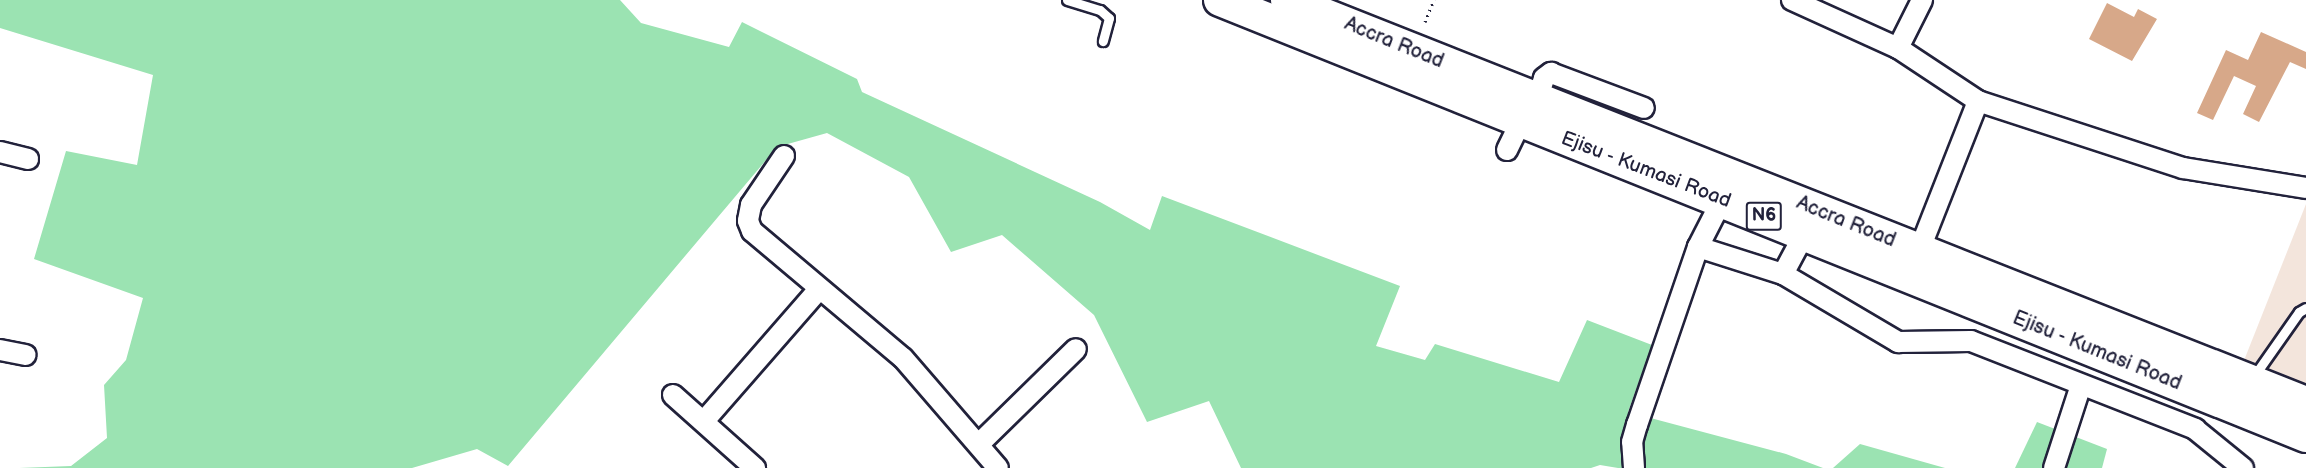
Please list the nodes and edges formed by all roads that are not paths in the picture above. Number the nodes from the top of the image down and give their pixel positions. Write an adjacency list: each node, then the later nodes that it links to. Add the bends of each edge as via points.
1 (1067, 0): 6 (lane, via 1100,10 1109,18)
2 (1220, 0): 10 (highway, Ejisu - Kumasi Road / N6)
3 (1287, 0): 10 (highway, Accra Road / N6)
4 (1792, 0): 7 (street)
5 (1922, 0): 7 (street)
6 (1103, 41)
7 (1899, 48): 8 (street)
8 (1978, 101): 15 (street, via 2183,168); 19 (street)
9 (1644, 108): 10 (street, via 1551,73 1544,78)
10 (1529, 110): 11 (street); 16 (highway, Ejisu - Kumasi Road / N6); 19 (highway, Accra Road / N6)
11 (1507, 150)
12 (0, 152): 14 (street)
13 (784, 156): 21 (street, via 751,205 748,221 752,231)
14 (28, 159)
15 (2306, 188)
16 (1722, 200): 17 (highway, Ejisu - Kumasi Road / N6); 18 (street)
17 (1805, 232): 20 (street); 31 (highway, Ejisu - Kumasi Road / N6)
18 (1698, 247): 20 (street); 35 (street, via 1632,442)
19 (1919, 251): 26 (highway, Accra Road / N6)
20 (1783, 274): 27 (street, via 1898,342 1971,340)
21 (819, 289): 30 (street); 32 (street, via 903,358)
22 (2306, 308): 26 (lane, via 2299,312)
23 (1076, 349): 32 (street)
24 (0, 350): 25 (street)
25 (26, 355)
26 (2251, 381): 29 (highway, Accra Road / N6)
27 (2081, 385): 36 (street); 37 (street, via 2195,429)
28 (673, 394): 30 (street)
29 (2306, 403)
30 (704, 422): 33 (street)
31 (2306, 436)
32 (980, 443): 34 (street)
33 (755, 468)
34 (998, 468)
35 (1634, 468)
36 (2054, 468)
37 (2243, 468)

